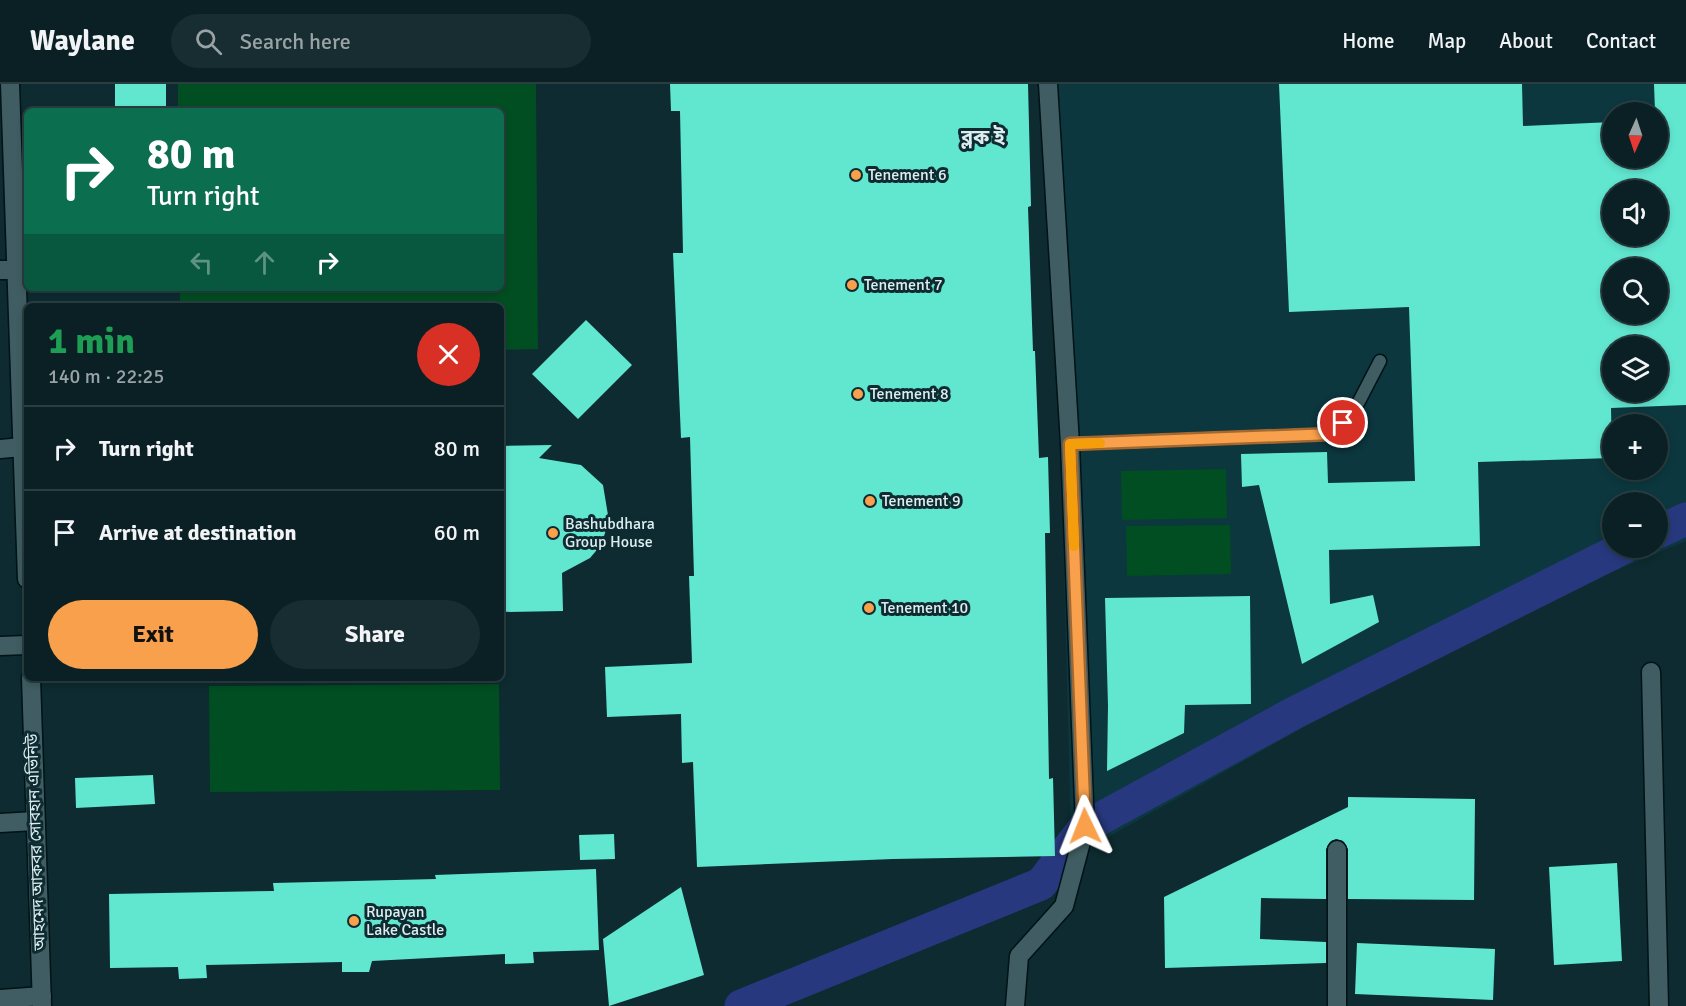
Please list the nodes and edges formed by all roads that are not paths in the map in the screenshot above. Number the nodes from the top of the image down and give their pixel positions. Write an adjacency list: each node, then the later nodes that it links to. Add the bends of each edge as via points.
1 (10, 84): 3 (street)
2 (1048, 84): 5 (street)
3 (8, 270): 6 (street)
4 (1380, 361): 5 (lane, via 1353,412 1333,434)
5 (1070, 444): 18 (street, via 1085,826 1064,906 1019,956)
6 (22, 447): 7 (street); 8 (street)
7 (0, 449)
8 (24, 500)
9 (24, 645): 10 (street)
10 (0, 646)
11 (1651, 672): 20 (street)
12 (31, 681): 13 (street, আহমেদ আকবর সোবহান এভিনিউ)
13 (36, 821): 14 (street); 17 (street, আহমেদ আকবর সোবহান এভিনিউ)
14 (0, 823)
15 (1337, 850): 19 (street)
16 (0, 999): 17 (street)
17 (42, 1001)
18 (1015, 1006)
19 (1337, 1006)
20 (1659, 1006)

